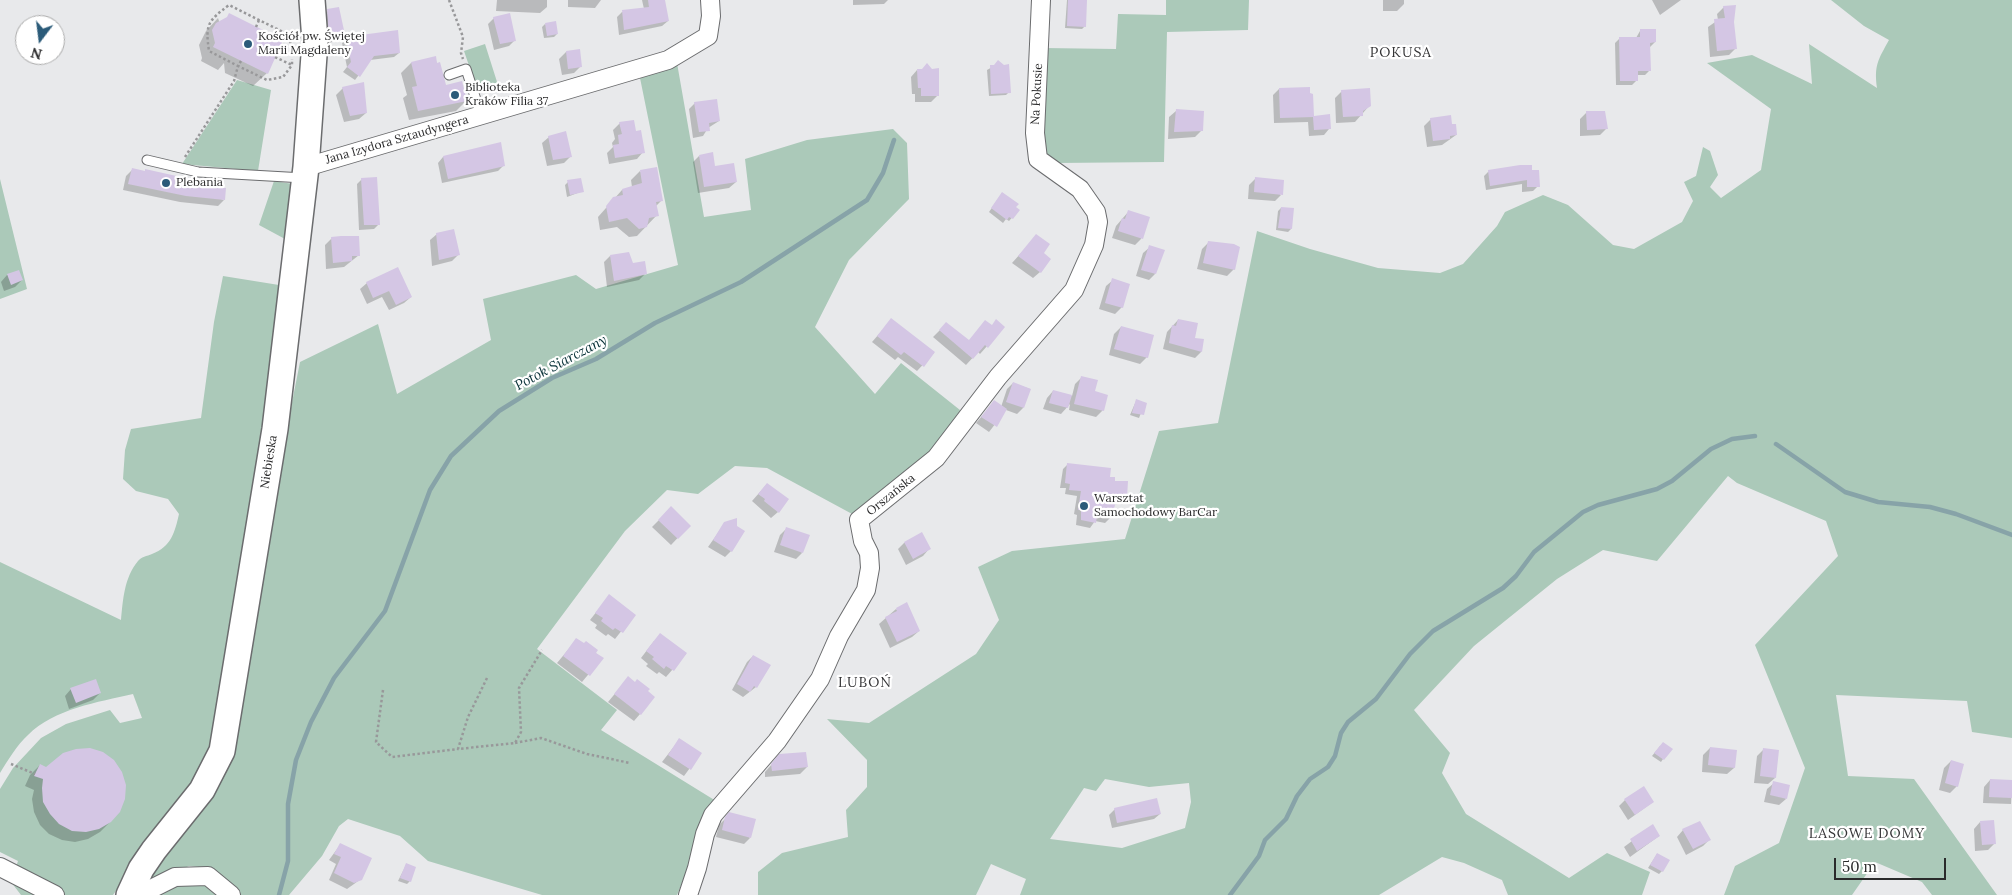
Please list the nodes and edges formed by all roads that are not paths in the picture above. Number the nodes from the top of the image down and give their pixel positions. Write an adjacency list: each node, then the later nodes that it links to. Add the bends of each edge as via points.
1 (312, 0): 7 (street, Niebieska, via 315,41)
2 (710, 0): 5 (street, Jana Izydora Sztaudyngera, via 708,36 668,60)
3 (1041, 0): 8 (street, Na Pokusie, via 1035,133 1038,158)
4 (449, 75): 5 (lane, via 466,69)
5 (481, 115): 7 (street, Jana Izydora Sztaudyngera)
6 (147, 160): 7 (lane, via 198,172)
7 (305, 173): 11 (street, Niebieska, via 275,429 222,751 202,790 154,850)
8 (1060, 177): 14 (street, Orszańska, via 1080,189 1096,212 1098,222 1094,245 1074,290 998,377 936,458 859,520 869,553 866,590 838,636 820,680 777,740 713,814)
9 (0, 867): 10 (street)
10 (55, 895)
11 (129, 895)
12 (139, 895): 13 (street, via 175,877 208,876)
13 (231, 895)
14 (688, 895)

